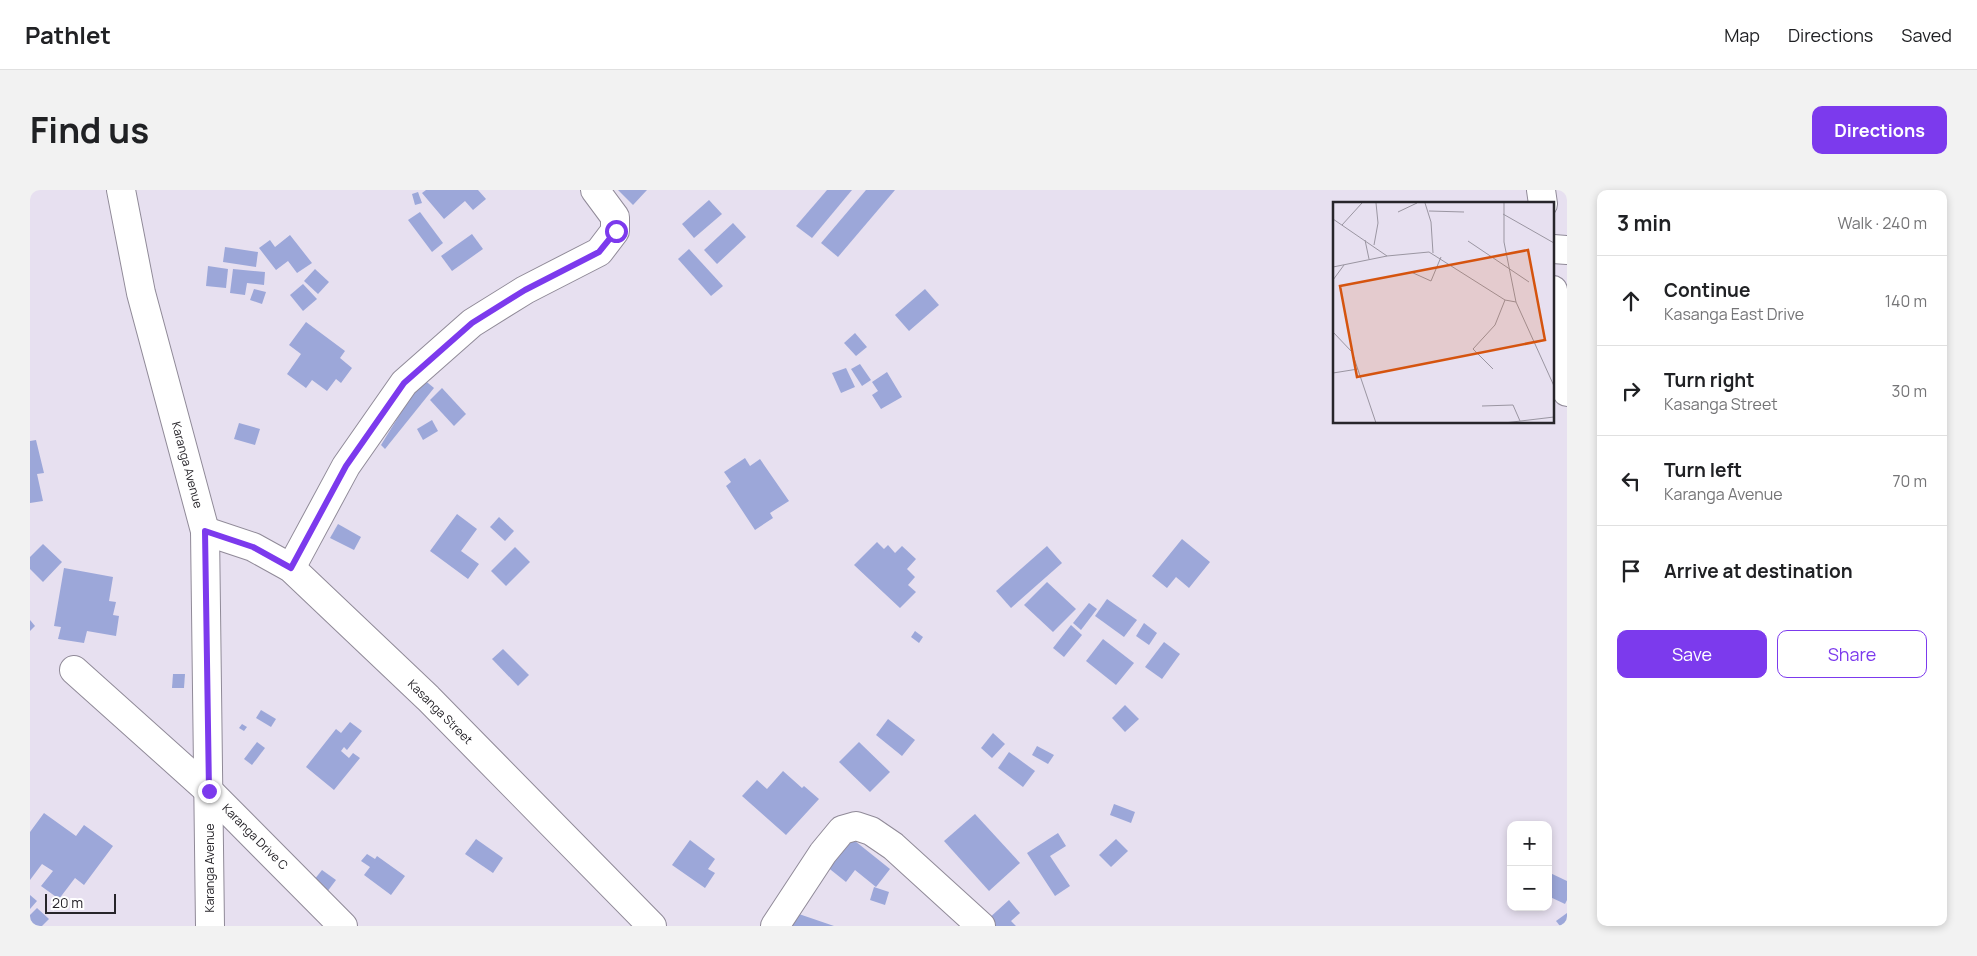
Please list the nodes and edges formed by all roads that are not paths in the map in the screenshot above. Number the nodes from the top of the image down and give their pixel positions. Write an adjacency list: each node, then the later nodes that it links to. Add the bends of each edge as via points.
1 (122, 190): 7 (street, Karanga Avenue, via 141,292)
2 (595, 190): 8 (street, via 615,217 616,231 599,252 525,290 472,323 404,383 346,466)
3 (1554, 249): 4 (street)
4 (1567, 250)
5 (1554, 300): 6 (street)
6 (1567, 392)
7 (205, 531): 8 (street, Kasanga Street, via 253,547); 10 (street, Karanga Avenue)
8 (291, 568): 13 (street, Kasanga Street, via 428,698)
9 (74, 670): 10 (street, Karanga Drive C)
10 (209, 791): 11 (street, Karanga Avenue); 12 (street, Karanga Drive C)
11 (210, 926)
12 (343, 926)
13 (652, 926)
14 (775, 926): 15 (street, via 823,853 842,830 856,826 871,830 893,846)
15 (981, 926)

